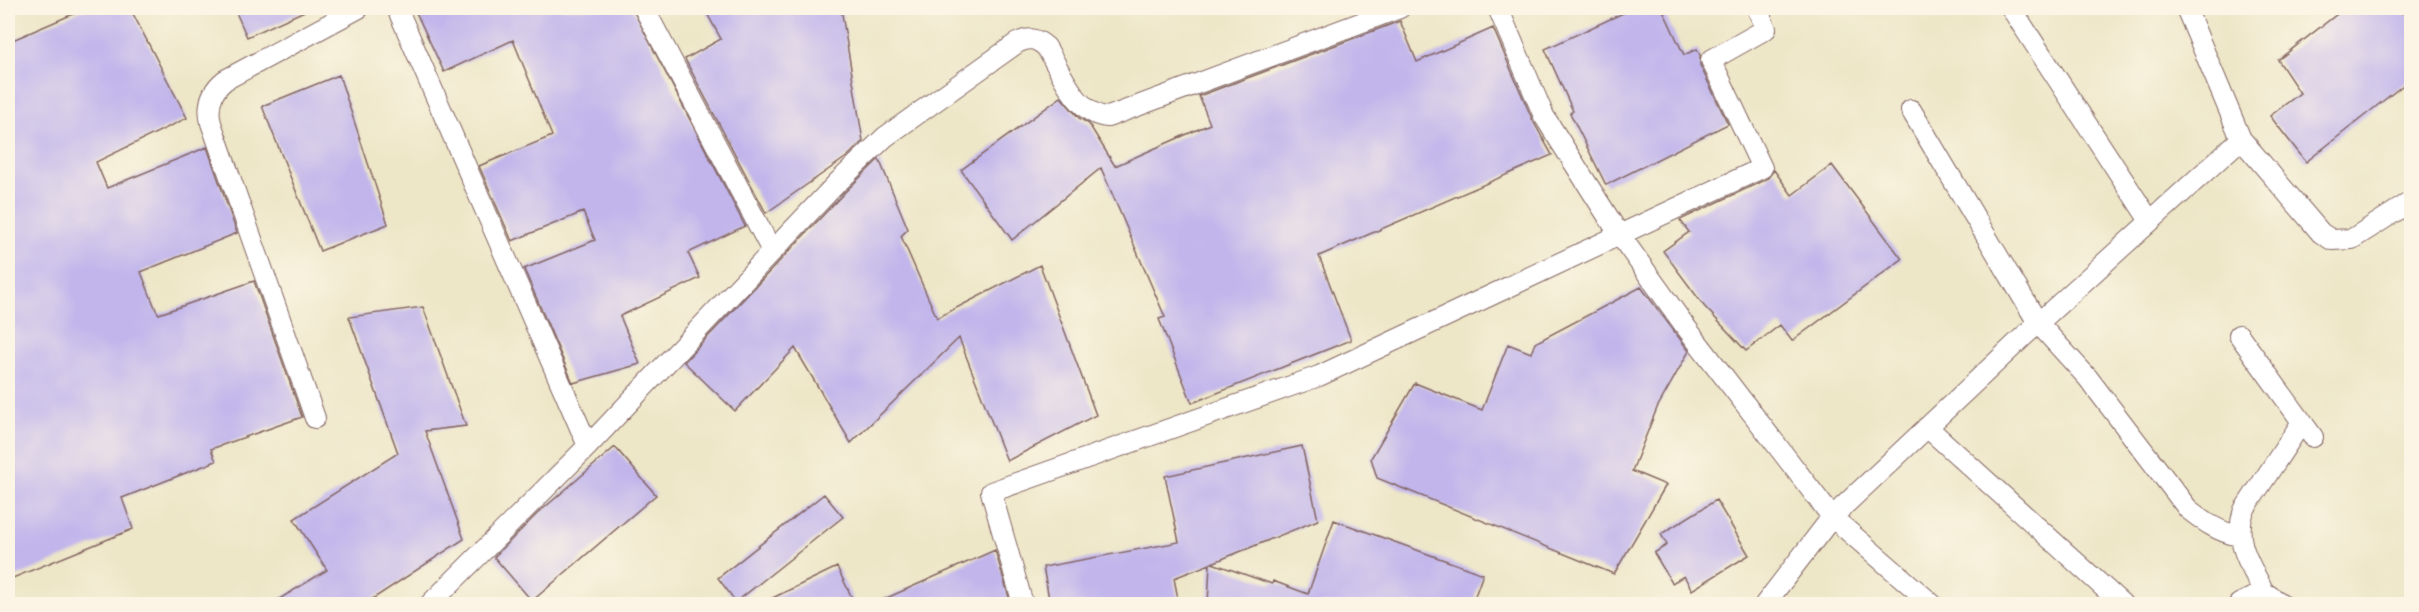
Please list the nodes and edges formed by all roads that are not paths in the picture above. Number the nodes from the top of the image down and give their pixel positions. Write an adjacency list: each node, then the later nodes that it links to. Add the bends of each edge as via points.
1 (360, 8): 17 (street, via 225,80 214,91 209,106 211,123)
2 (397, 8): 19 (street)
3 (644, 8): 14 (street)
4 (1400, 8): 14 (street, via 1108,117 1091,114 1082,106 1046,47 1038,40 1023,39 885,137)
5 (1498, 8): 13 (street, via 1544,116)
6 (1756, 8): 13 (street, via 1766,29 1711,60 1762,168)
7 (2010, 8): 12 (street)
8 (2186, 8): 10 (street)
9 (1911, 110): 15 (street)
10 (2241, 139): 11 (street, via 2321,233 2332,240 2352,239); 12 (street)
11 (2412, 201)
12 (2150, 221): 15 (street)
13 (1619, 234): 20 (street); 24 (street, via 1319,376 991,492)
14 (772, 251): 19 (street)
15 (2038, 323): 18 (street); 21 (street, via 2088,378 2188,508 2205,523)
16 (2239, 335): 21 (street, via 2307,429 2244,510)
17 (315, 418)
18 (1927, 426): 20 (street); 27 (street)
19 (588, 446): 23 (street)
20 (1832, 517): 25 (street); 26 (street)
21 (2239, 536): 22 (street, via 2243,553)
22 (2264, 592): 28 (street); 29 (street)
23 (430, 604)
24 (1023, 604)
25 (1765, 604)
26 (1932, 604)
27 (2122, 604)
28 (2239, 604)
29 (2282, 604)

